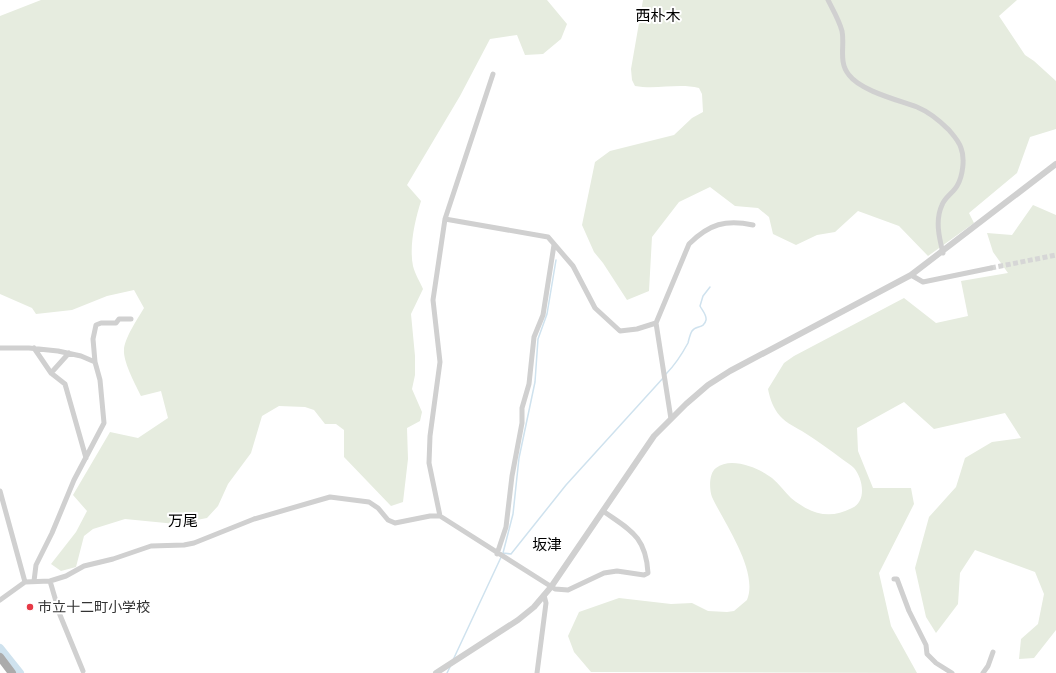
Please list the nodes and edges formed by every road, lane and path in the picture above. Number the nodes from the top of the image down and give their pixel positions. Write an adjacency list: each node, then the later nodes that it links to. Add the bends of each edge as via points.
1 (828, 0): 7 (street, via 841,29 844,42 842,58 848,75 866,87 918,108 937,119 961,146 963,158 958,186 942,203 940,212 938,228)
2 (493, 74): 4 (street)
3 (1056, 164): 7 (street)
4 (445, 219): 6 (street, via 548,237); 21 (street, via 433,300 440,362 429,462)
5 (753, 225): 11 (street, via 732,221 722,223 699,234 689,244)
6 (554, 245): 11 (street, via 573,266 595,308 620,331); 22 (street, via 543,315 534,337 506,527)
7 (943, 253): 9 (street)
8 (991, 268): 9 (street, via 923,282)
9 (911, 276): 17 (street, via 708,385)
10 (131, 319): 15 (street, via 119,319 116,323 96,325 93,339)
11 (656, 323): 17 (street)
12 (0, 348): 13 (street)
13 (34, 348): 14 (street); 16 (street)
14 (70, 354): 15 (street); 16 (street)
15 (94, 362): 18 (street, via 99,376 104,417 100,432)
16 (51, 373): 18 (street, via 65,384)
17 (671, 419): 20 (street, via 654,436)
18 (86, 458): 24 (street, via 36,565)
19 (0, 491): 26 (street)
20 (603, 511): 27 (street); 27 (street, via 634,532 641,542 648,573 644,575 617,571 604,573 568,590)
21 (440, 516): 22 (street); 25 (street, via 394,523 369,502 330,497 254,519 194,543 151,546 84,566)
22 (497, 554): 27 (street)
23 (894, 579): 36 (street, via 897,579 908,611 926,645 927,654)
24 (34, 581): 25 (street); 26 (street)
25 (50, 581): 32 (street, via 60,615)
26 (25, 582): 29 (street)
27 (551, 587): 28 (street)
28 (544, 595): 34 (street, via 518,620); 35 (street, via 546,603)
29 (0, 600)
30 (993, 652): 37 (street)
31 (0, 657): 33 (main road)
32 (83, 671)
33 (12, 673)
34 (436, 673)
35 (537, 673)
36 (952, 673)
37 (983, 673)

